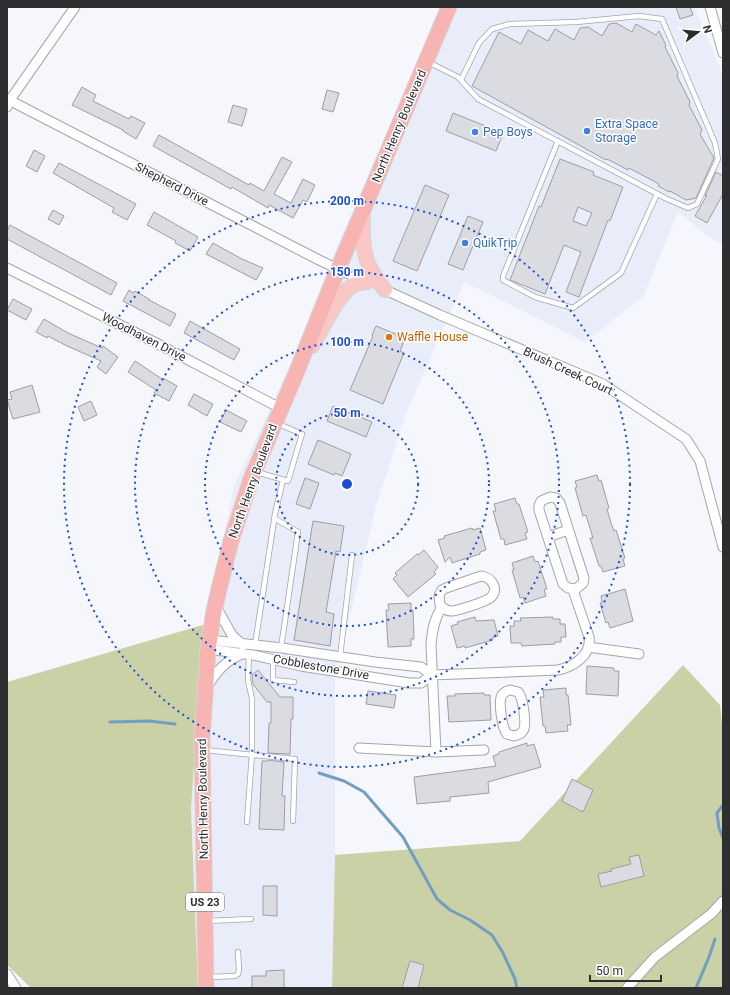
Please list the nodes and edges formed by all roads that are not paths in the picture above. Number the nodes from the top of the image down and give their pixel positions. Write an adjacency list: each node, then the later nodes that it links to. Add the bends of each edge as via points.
1 (75, 7): 7 (street)
2 (450, 7): 5 (highway, North Henry Boulevard / US 23)
3 (710, 7): 4 (street)
4 (723, 54)
5 (426, 61): 6 (lane); 10 (highway, North Henry Boulevard / US 23)
6 (461, 80): 8 (lane, via 478,99); 9 (lane, via 479,43 492,29 510,24 576,22 639,16 662,19 715,143 718,160 697,204 688,208)
7 (8, 102): 12 (street, Shepherd Drive)
8 (558, 141): 9 (lane); 9 (lane, via 503,280 535,296 573,308 621,274)
9 (657, 194)
10 (363, 210): 12 (highway, North Henry Boulevard / US 23); 14 (main road, via 362,238 365,255)
11 (7, 268): 16 (street, Woodhaven Drive)
12 (338, 269): 13 (street, Brush Creek Court); 15 (highway, North Henry Boulevard / US 23)
13 (367, 282): 14 (street, Brush Creek Court); 15 (main road, via 352,286 335,306)
14 (385, 290): 23 (street, Brush Creek Court, via 603,384 686,439 700,461)
15 (295, 376): 16 (highway, North Henry Boulevard / US 23)
16 (280, 408): 17 (highway, North Henry Boulevard / US 23)
17 (275, 422): 18 (highway, North Henry Boulevard / US 23); 19 (lane, via 302,434 288,481)
18 (255, 471): 19 (lane); 26 (highway, North Henry Boulevard / US 23, via 231,541)
19 (283, 480): 20 (lane)
20 (274, 518): 30 (lane, via 298,532); 31 (lane)
21 (568, 530): 22 (street); 22 (street, via 559,502 553,497 546,498 541,500 539,508); 25 (street, via 584,578 581,586)
22 (548, 537): 25 (street, via 563,584)
23 (723, 547)
24 (352, 555): 33 (lane)
25 (573, 590): 29 (street, via 589,637)
26 (215, 605): 28 (highway, North Henry Boulevard / US 23); 31 (street, via 232,635)
27 (442, 607): 27 (street, via 453,611 488,600 493,594 494,584 482,576 446,588 441,591 439,597); 36 (street, via 432,631)
28 (209, 645): 31 (street, Cobblestone Drive); 38 (highway, North Henry Boulevard / US 23)
29 (588, 647): 32 (street); 35 (street, Cobblestone Drive, via 580,659 558,670)
30 (281, 648): 31 (street, Cobblestone Drive); 33 (street, Cobblestone Drive)
31 (249, 651): 34 (street, Cobblestone Drive); 38 (street, via 223,665); 44 (lane)
32 (639, 654)
33 (340, 657): 36 (street, Cobblestone Drive, via 421,667)
34 (273, 659): 36 (street, Cobblestone Drive, via 301,666 409,683 421,683); 37 (lane, via 273,680)
35 (508, 672): 36 (street, Cobblestone Drive); 39 (street)
36 (432, 676): 43 (street)
37 (294, 682)
38 (205, 690): 41 (highway, North Henry Boulevard / US 23)
39 (510, 690): 39 (street, via 518,692 522,699 524,727 521,733 514,736 506,734 503,726 501,698 503,693)
40 (359, 748): 43 (street)
41 (202, 750): 44 (lane); 49 (highway, North Henry Boulevard / US 23)
42 (484, 750): 43 (street)
43 (436, 752)
44 (252, 754): 45 (lane, via 295,759); 46 (lane)
45 (293, 821)
46 (247, 822)
47 (723, 901): 54 (street, via 711,914 655,957)
48 (251, 919): 49 (lane)
49 (205, 921): 52 (highway, North Henry Boulevard / US 23)
50 (238, 952): 52 (lane, via 238,974)
51 (7, 974): 53 (street)
52 (205, 983)
53 (16, 988)
54 (627, 988)

